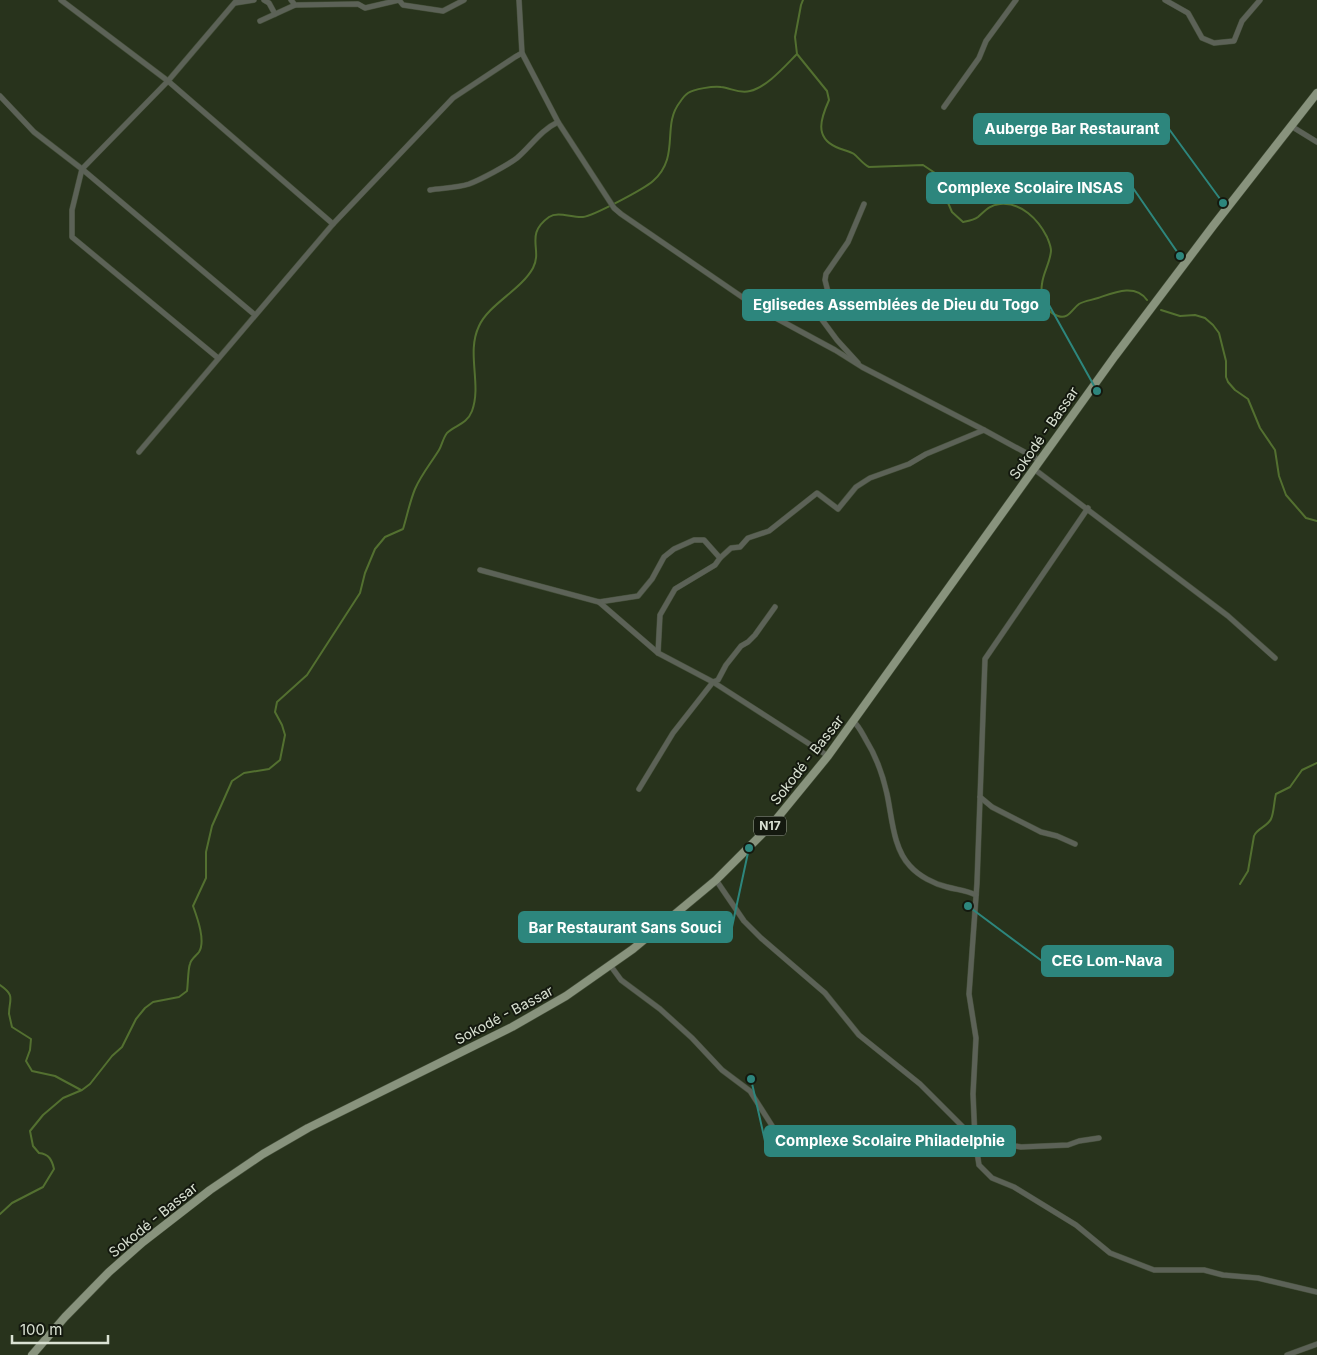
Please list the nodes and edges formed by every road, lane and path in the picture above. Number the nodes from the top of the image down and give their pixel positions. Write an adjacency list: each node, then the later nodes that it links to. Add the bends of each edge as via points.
1 (61, 0): 16 (street)
2 (254, 0): 10 (street)
3 (264, 0): 13 (street)
4 (327, 0): 12 (street)
5 (464, 0): 12 (street, via 443,11 403,5 399,0 365,8 358,4)
6 (519, 0): 15 (street)
7 (1016, 0): 19 (street)
8 (1165, 0): 9 (street, via 1188,13 1202,38 1214,43 1234,41 1242,21)
9 (1260, 0)
10 (235, 1): 16 (street)
11 (293, 2): 12 (street); 13 (street)
12 (322, 5)
13 (275, 14): 14 (street)
14 (260, 21)
15 (522, 53): 20 (street); 26 (street, via 453,98)
16 (168, 80): 23 (street); 26 (street)
17 (1317, 93): 21 (main road, Sokodé - Bassar / N17)
18 (0, 96): 23 (street, via 34,132)
19 (944, 106)
20 (558, 122): 24 (street, via 516,159 468,185); 29 (street, via 614,208 762,310)
21 (1291, 126): 22 (street); 32 (main road, Sokodé - Bassar / N17, via 1196,247)
22 (1317, 142)
23 (82, 168): 27 (street); 28 (street, via 72,210 72,237)
24 (430, 190)
25 (864, 204): 29 (street, via 848,242 826,274 828,292 820,316)
26 (333, 224): 27 (street)
27 (255, 314): 28 (street)
28 (218, 358): 31 (street)
29 (861, 366): 30 (street)
30 (984, 430): 32 (street); 35 (street, via 870,478 856,487 838,509 817,493 769,531 748,538 740,547 731,548)
31 (139, 452)
32 (1039, 460): 33 (main road, Sokodé - Bassar / N17)
33 (1034, 469): 34 (street); 42 (main road, Sokodé - Bassar / N17)
34 (1088, 508): 40 (street, via 1228,616); 45 (street, via 986,659)
35 (720, 558): 37 (street, via 704,540 694,540 664,557 638,596); 39 (street, via 715,565 675,588 660,615)
36 (480, 570): 37 (street)
37 (599, 602): 39 (street)
38 (774, 607): 41 (street, via 755,635 741,646 718,680)
39 (658, 653): 41 (street)
40 (1275, 658)
41 (713, 682): 43 (street); 44 (street, via 673,733)
42 (852, 722): 43 (main road, Sokodé - Bassar / N17); 48 (street, via 860,728 880,770 887,792 892,830 909,866 935,883)
43 (828, 756): 47 (main road, Sokodé - Bassar / N17, via 774,822)
44 (639, 789)
45 (980, 797): 46 (street, via 992,807 1041,832); 48 (street)
46 (1075, 844)
47 (716, 880): 49 (main road, Sokodé - Bassar / N17); 51 (street, via 744,921 825,994 859,1035 920,1084)
48 (976, 895): 51 (street, via 969,994 976,1038)
49 (610, 965): 52 (street, via 621,980 660,1009 722,1070 750,1091 776,1132); 55 (main road, Sokodé - Bassar / N17, via 529,1018 308,1128 263,1154 143,1242 109,1272)
50 (1099, 1138): 51 (street, via 1021,1147)
51 (975, 1140): 53 (street, via 979,1165 992,1178 1014,1187 1076,1225 1110,1253 1154,1270 1204,1270)
52 (793, 1144)
53 (1317, 1292)
54 (1317, 1344): 56 (street)
55 (32, 1355)
56 (1287, 1355)

